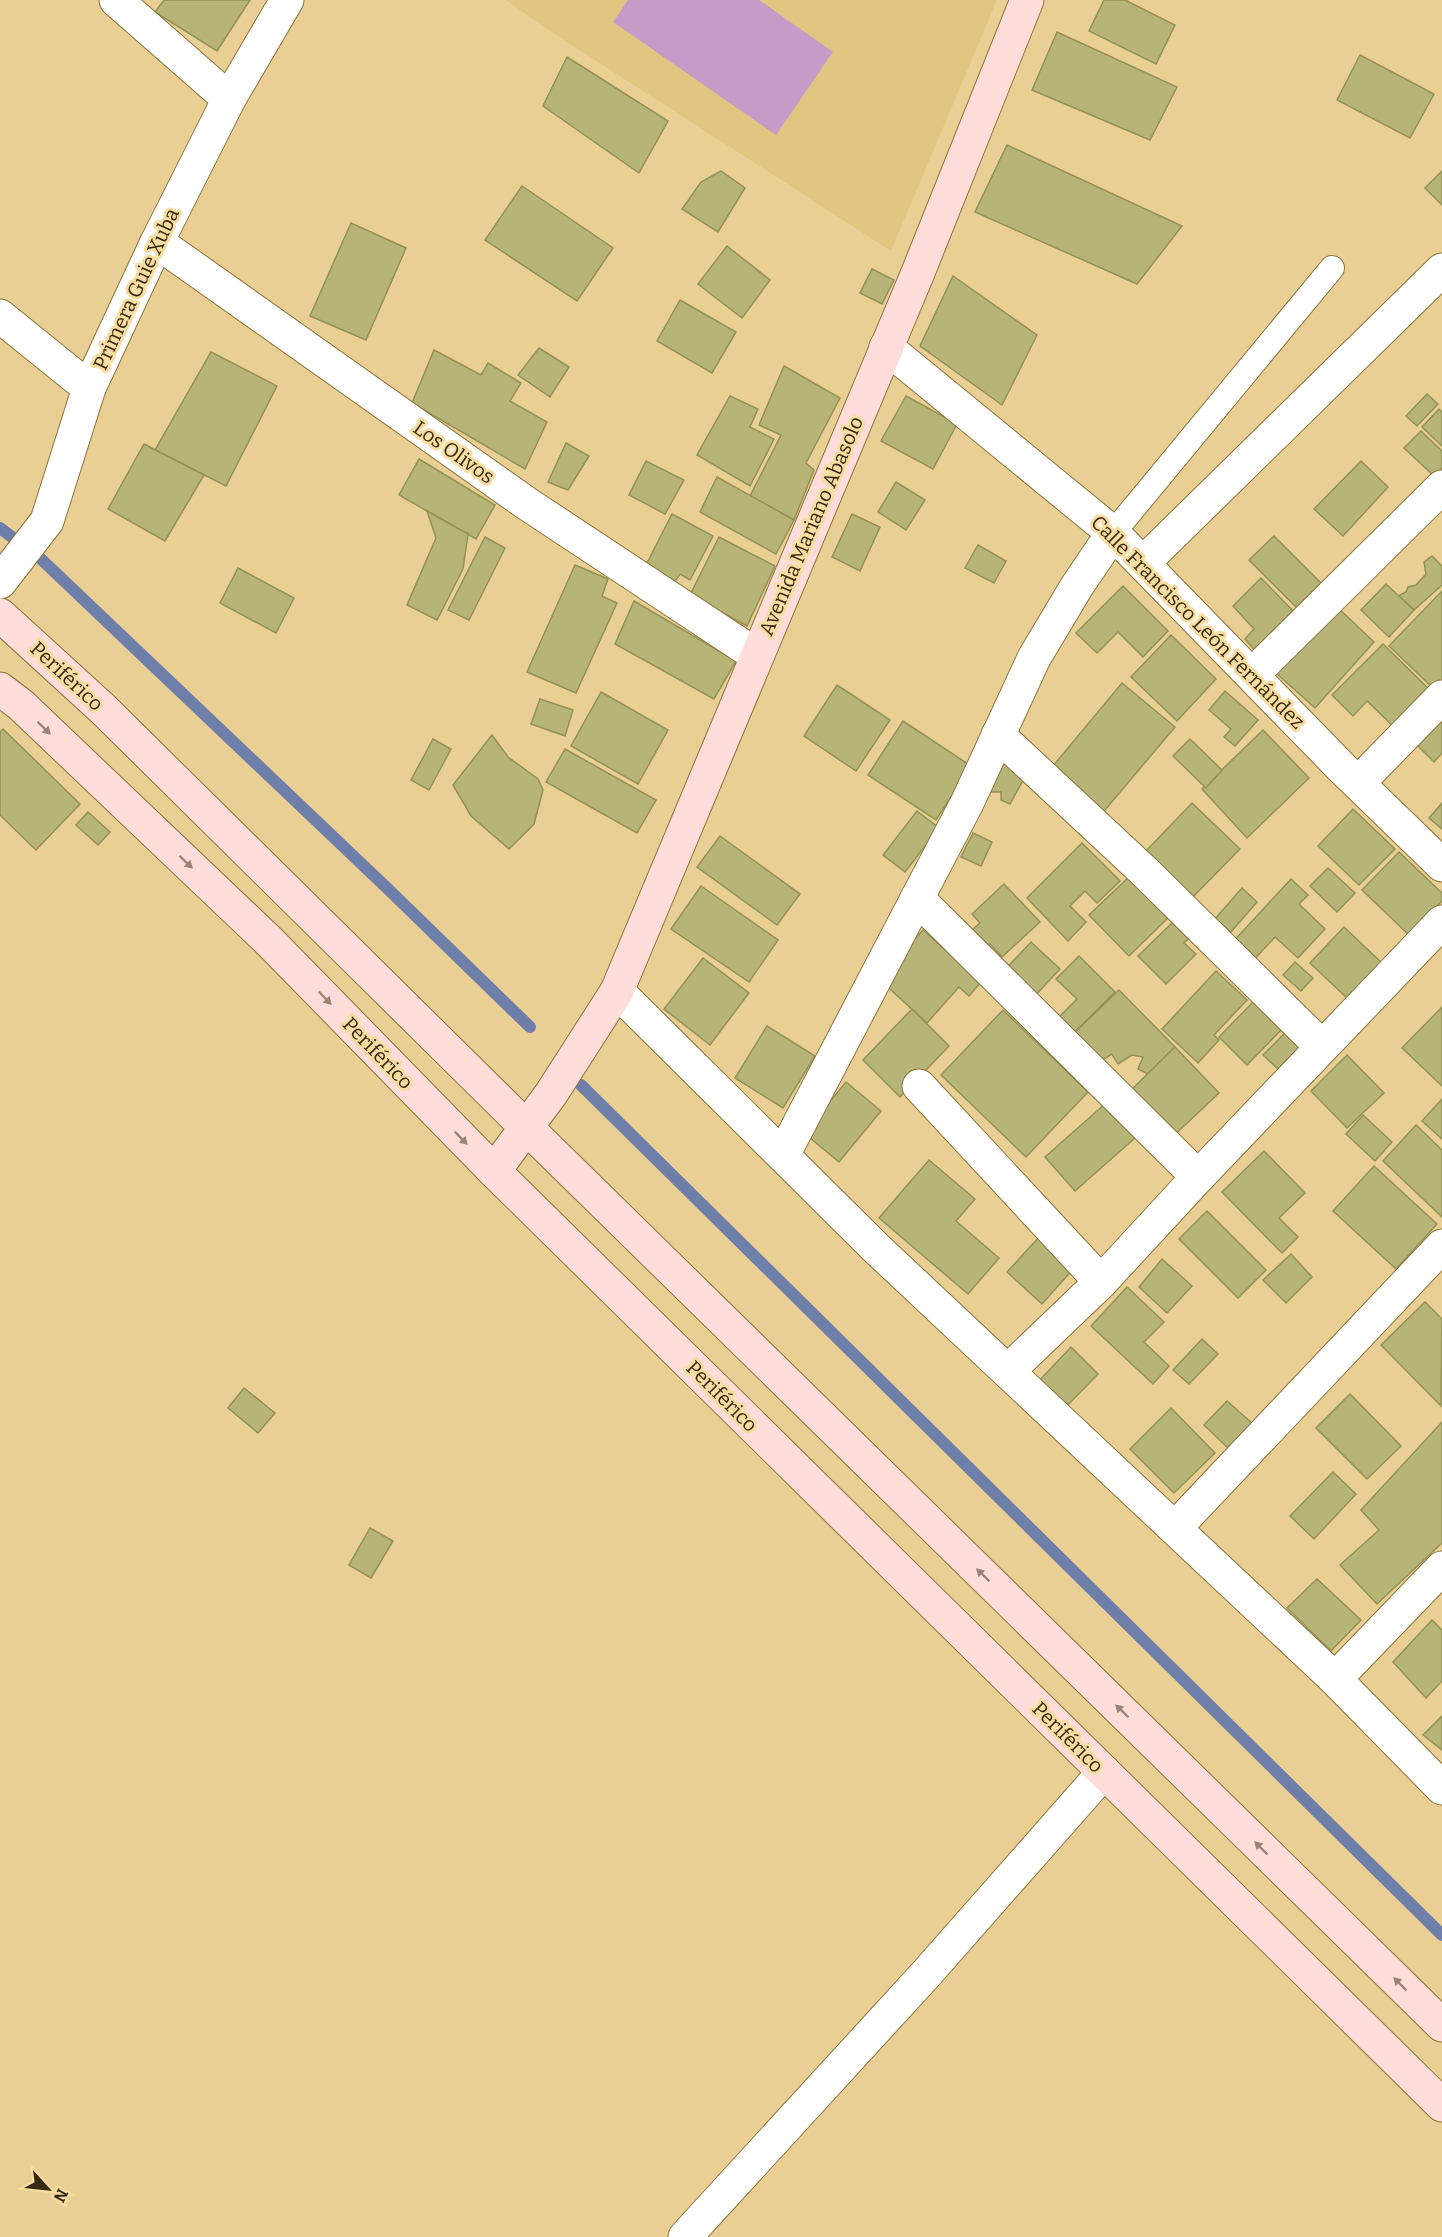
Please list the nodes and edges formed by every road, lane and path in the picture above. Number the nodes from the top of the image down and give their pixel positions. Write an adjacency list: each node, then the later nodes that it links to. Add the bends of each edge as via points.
1 (116, 0): 4 (street)
2 (287, 0): 4 (street, Primera Guie Xuba)
3 (1027, 0): 9 (main road, Avenida Mariano Abasolo)
4 (229, 99): 5 (street, Primera Guie Xuba)
5 (157, 242): 10 (street, Primera Guie Xuba); 16 (street, Los Olivos, via 526,503)
6 (1332, 268): 12 (lane)
7 (1442, 270): 13 (street)
8 (0, 316): 10 (street)
9 (886, 347): 12 (street, Calle Francisco León Fernández); 16 (main road, Avenida Mariano Abasolo)
10 (89, 387): 14 (street, Primera Guie Xuba, via 47,521)
11 (1442, 487): 17 (street)
12 (1113, 533): 13 (street, Calle Francisco León Fernández); 20 (street, via 1034,658)
13 (1143, 563): 17 (street, Calle Francisco León Fernández)
14 (8, 571)
15 (0, 615): 28 (main road, Periférico, via 103,709)
16 (756, 655): 25 (main road, Avenida Mariano Abasolo)
17 (1252, 675): 21 (street, Calle Francisco León Fernández)
18 (0, 690): 30 (main road, Periférico, one-way to 30, via 21,705 270,942)
19 (1442, 697): 21 (street)
20 (998, 735): 23 (street); 26 (street, via 1145,872)
21 (1358, 783): 22 (street, Calle Francisco León Fernández)
22 (1442, 865)
23 (917, 898): 29 (street); 31 (street)
24 (1442, 922): 26 (street)
25 (617, 991): 28 (main road, Avenida Mariano Abasolo); 29 (street)
26 (1322, 1047): 31 (street)
27 (919, 1086): 33 (street)
28 (527, 1128): 30 (main road, Avenida Mariano Abasolo); 40 (main road, Periférico, one-way to 28)
29 (783, 1155): 34 (street)
30 (494, 1171): 38 (main road, Periférico)
31 (1198, 1177): 33 (street)
32 (1442, 1246): 35 (street)
33 (1101, 1282): 34 (street)
34 (1008, 1371): 35 (street)
35 (1175, 1528): 37 (street)
36 (1442, 1568): 37 (street)
37 (1335, 1679): 39 (street)
38 (1104, 1772): 41 (main road, Periférico); 42 (street)
39 (1442, 1788)
40 (1442, 2025)
41 (1442, 2105)
42 (685, 2237)

